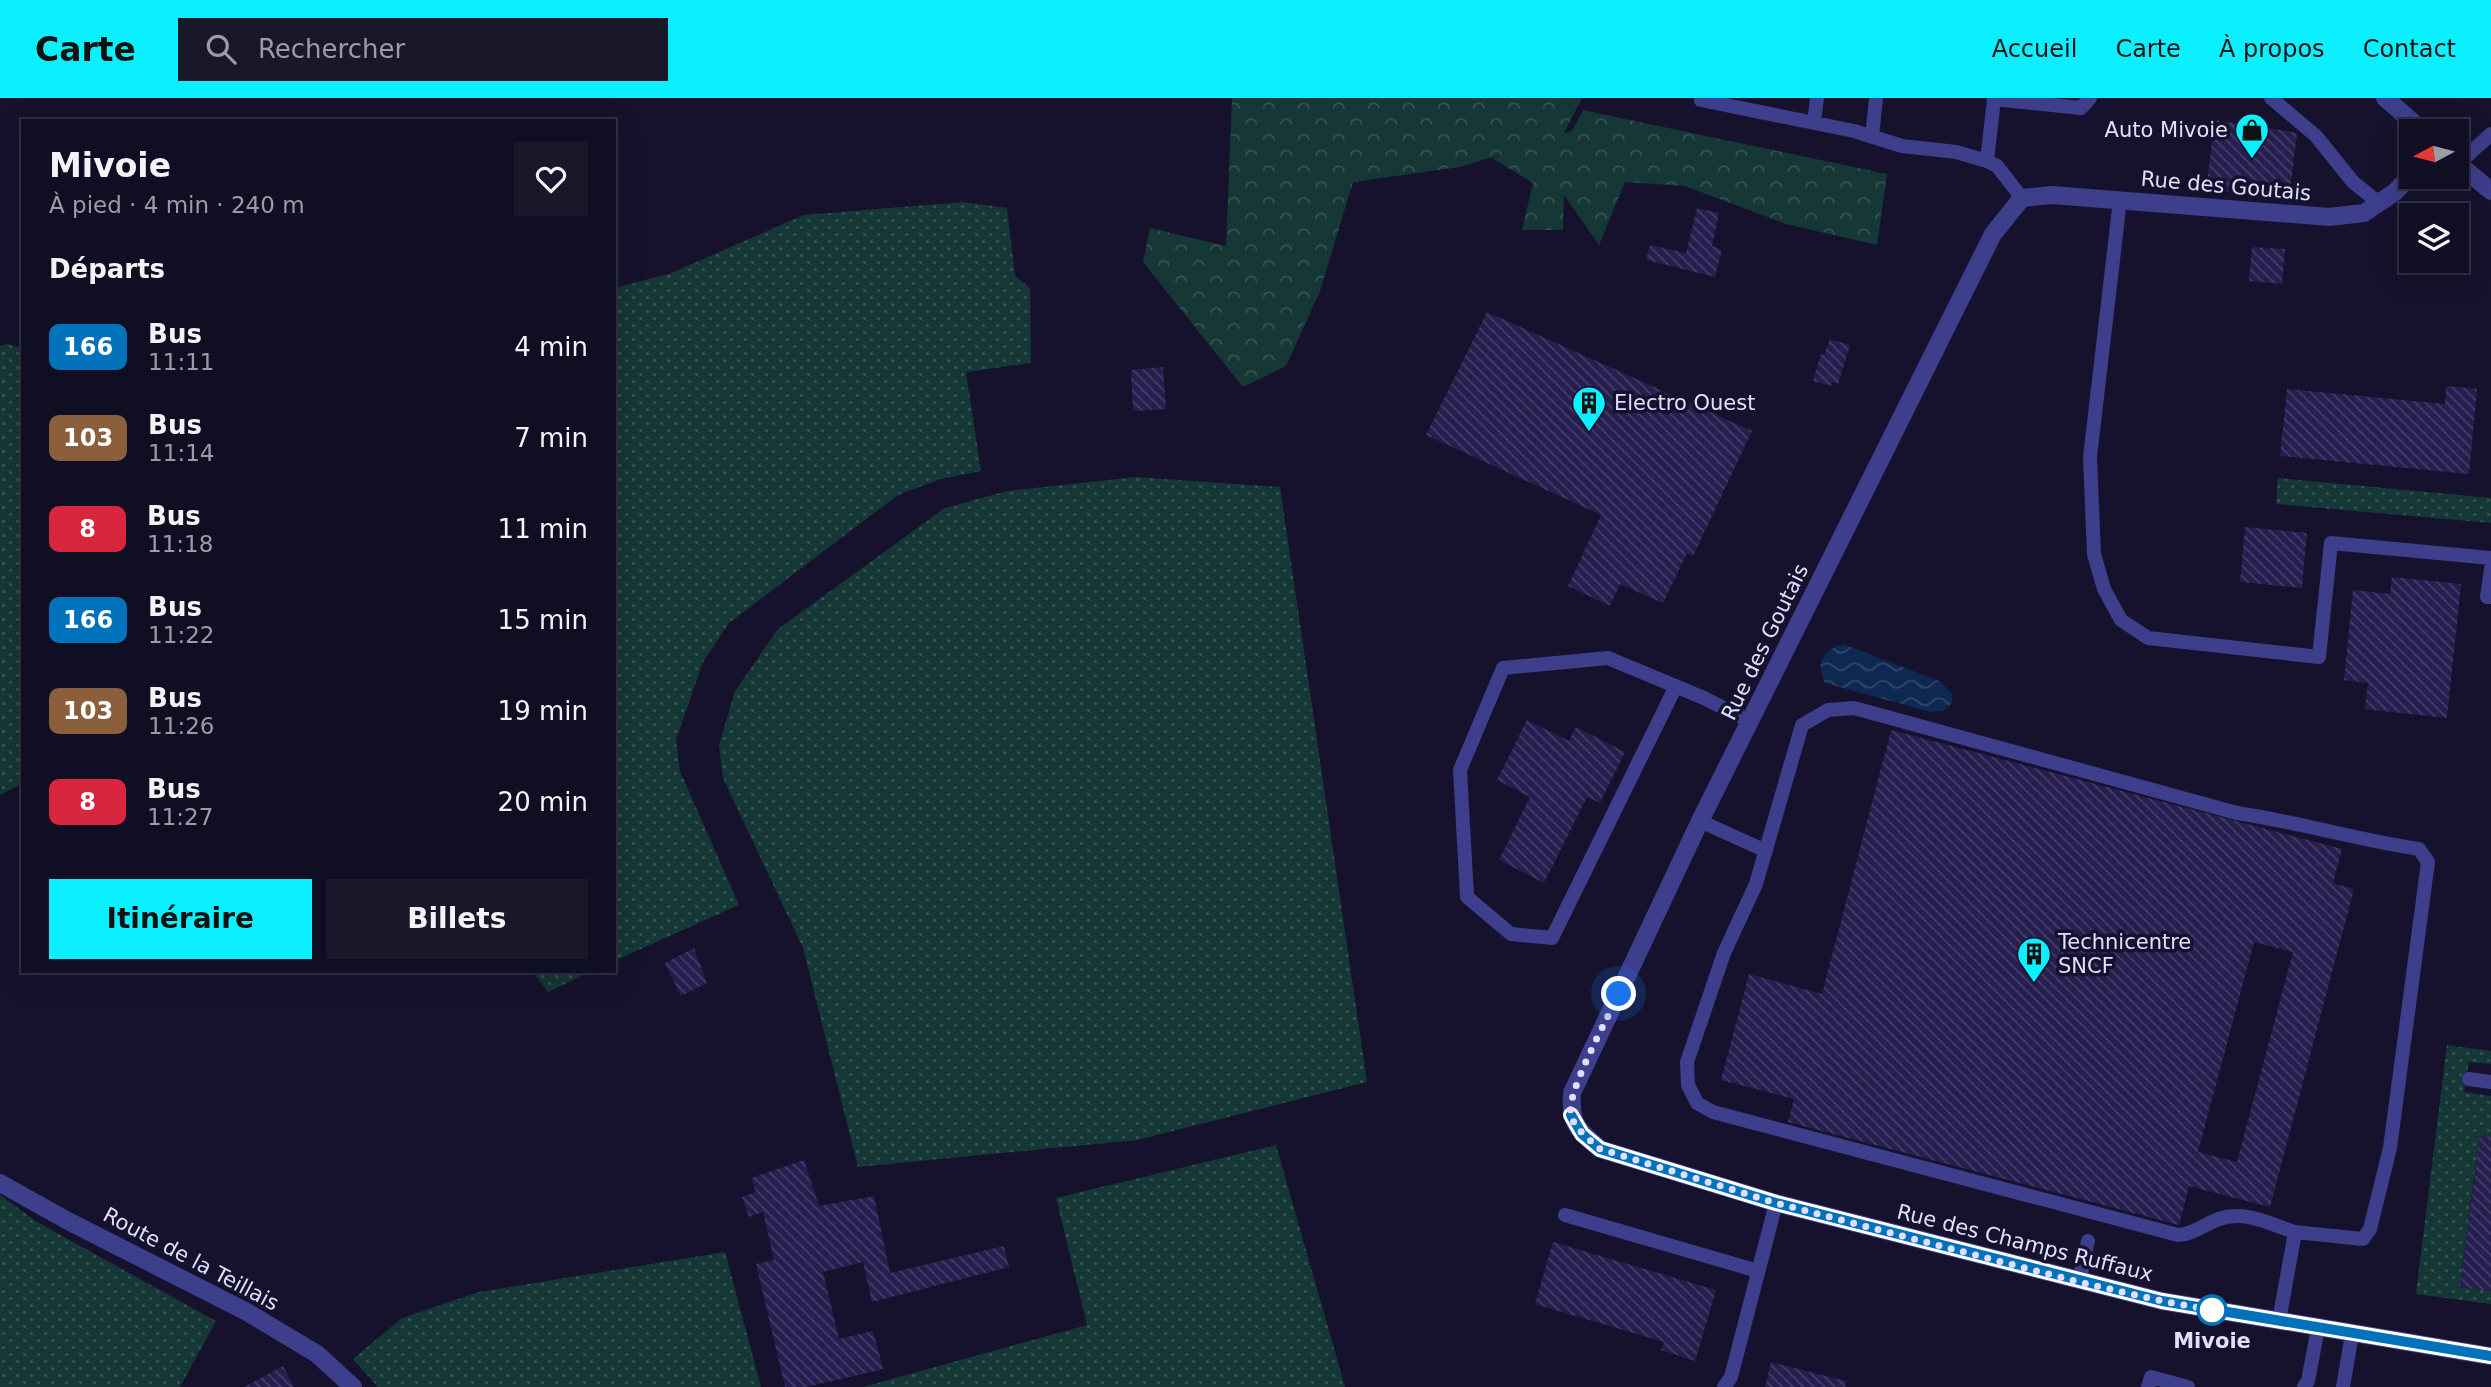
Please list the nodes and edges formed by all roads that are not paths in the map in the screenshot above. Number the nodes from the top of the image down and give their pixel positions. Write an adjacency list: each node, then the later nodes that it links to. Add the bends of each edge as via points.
1 (1701, 98): 7 (lane)
2 (1817, 98): 9 (lane)
3 (1876, 98): 10 (lane)
4 (2090, 98): 13 (lane, via 2081,108 1994,99)
5 (2271, 98): 19 (lane, via 2316,136)
6 (2385, 98): 8 (street)
7 (1759, 105): 9 (lane)
8 (2409, 119)
9 (1814, 123): 10 (lane)
10 (1872, 136): 13 (lane)
11 (2489, 140): 12 (lane)
12 (2469, 154)
13 (1992, 163): 17 (lane)
14 (2469, 173): 16 (street)
15 (2399, 188): 19 (street, Rue des Goutais)
16 (2491, 191)
17 (2022, 198): 18 (street, Rue des Goutais, via 2052,195); 24 (street, Rue des Goutais, via 1993,234)
18 (2120, 200): 19 (street, Rue des Goutais, via 2329,217 2364,213); 20 (lane, via 2090,457 2094,554 2104,589 2121,620 2148,638 2319,657 2332,543)
19 (2378, 203)
20 (2491, 558)
21 (2491, 569): 22 (lane, via 2487,597)
22 (2491, 597)
23 (1676, 686): 23 (lane, via 1608,658 1503,668 1460,770 1467,897 1511,934 1552,938); 24 (lane)
24 (1751, 722): 25 (street, Rue des Goutais)
25 (1700, 821): 26 (lane); 29 (street, Rue des Goutais, via 1572,1093)
26 (1766, 850): 33 (lane, via 1687,1062 1688,1085 1697,1102 1713,1112 2178,1234 2189,1234 2217,1219 2246,1216); 33 (lane, via 1802,725 1828,710 1854,708 2237,813 2419,849 2428,862 2390,1148 2370,1229 2363,1239)
27 (2469, 1079): 28 (lane)
28 (2491, 1082)
29 (1571, 1115): 31 (street, Rue des Champs Ruffaux, via 1582,1134 1600,1149)
30 (0, 1183): 41 (street, Route de la Teillais, via 247,1312 317,1354)
31 (1776, 1203): 35 (lane); 36 (street, Rue des Champs Ruffaux)
32 (1565, 1215): 35 (lane)
33 (2295, 1232): 37 (lane)
34 (2088, 1241): 36 (lane)
35 (1758, 1271): 42 (lane, via 1731,1377)
36 (2079, 1282): 37 (street, Rue des Champs Ruffaux)
37 (2279, 1321): 38 (street, Rue des Champs Ruffaux)
38 (2318, 1328): 39 (street, Rue des Champs Ruffaux); 45 (lane)
39 (2352, 1334): 40 (street, Rue des Champs Ruffaux); 46 (lane)
40 (2491, 1356)
41 (353, 1387)
42 (1724, 1387)
43 (2148, 1387): 44 (lane, via 2151,1377)
44 (2188, 1387)
45 (2304, 1387)
46 (2343, 1387)

